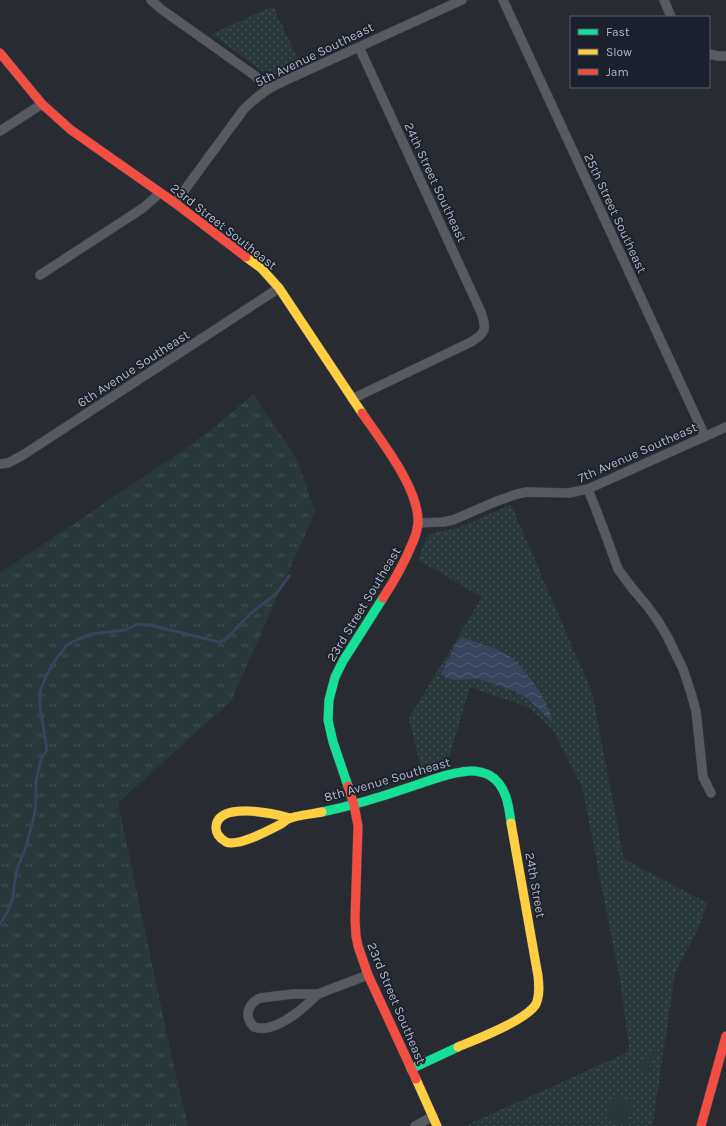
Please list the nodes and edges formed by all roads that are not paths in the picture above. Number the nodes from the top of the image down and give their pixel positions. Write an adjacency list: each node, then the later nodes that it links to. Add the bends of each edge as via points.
1 (151, 0): 10 (street)
2 (462, 0): 6 (street, 5th Avenue Southeast)
3 (503, 0): 19 (street, 25th Street Southeast)
4 (664, 0): 5 (street)
5 (672, 16)
6 (359, 47): 10 (street, 5th Avenue Southeast); 17 (street, 24th Street Southeast, via 481,312 484,330 482,335 471,342)
7 (0, 53): 11 (main road, 23rd Street Southeast)
8 (710, 54): 9 (street)
9 (726, 56)
10 (269, 88): 14 (street, 5th Avenue Southeast, via 244,110)
11 (42, 104): 12 (street); 13 (main road, 23rd Street Southeast, via 78,135)
12 (0, 131)
13 (160, 193): 14 (main road, 23rd Street Southeast); 15 (street, via 143,208)
14 (176, 203): 16 (main road, 23rd Street Southeast, via 261,268)
15 (40, 275)
16 (279, 288): 17 (main road, 23rd Street Southeast); 20 (street, 6th Avenue Southeast, via 23,455)
17 (352, 399): 22 (main road, 23rd Street Southeast, via 406,480 413,496)
18 (726, 427): 19 (street, 7th Avenue Southeast)
19 (705, 436): 21 (street, 7th Avenue Southeast)
20 (0, 464)
21 (588, 489): 22 (street, 7th Avenue Southeast, via 570,493 527,492 497,501 453,520); 24 (street, via 618,569 658,621 683,669 696,711 703,777)
22 (418, 523): 25 (main road, 23rd Street Southeast, via 412,546 399,573 344,661 330,692 329,726)
23 (490, 775): 25 (main road, 8th Avenue Southeast, via 475,770 460,771); 30 (main road, 24th Street, via 501,785 508,803 538,976 539,992 536,1004 533,1010 516,1021)
24 (711, 793)
25 (354, 805): 26 (main road, 8th Avenue Southeast); 27 (main road, 23rd Street Southeast, via 358,833 356,936)
26 (290, 818): 26 (main road, 8th Avenue Southeast, via 265,832 234,843 224,841 215,828 220,816 229,812 269,813)
27 (368, 975): 28 (street); 30 (main road, 23rd Street Southeast)
28 (318, 994): 28 (street, via 307,1005 271,1027 254,1027 248,1015 250,1007 260,998)
29 (726, 1036): 34 (main road)
30 (411, 1069): 31 (main road, 23rd Street Southeast)
31 (433, 1116): 32 (street); 33 (main road, 23rd Street Southeast)
32 (415, 1126)
33 (437, 1126)
34 (701, 1126)

